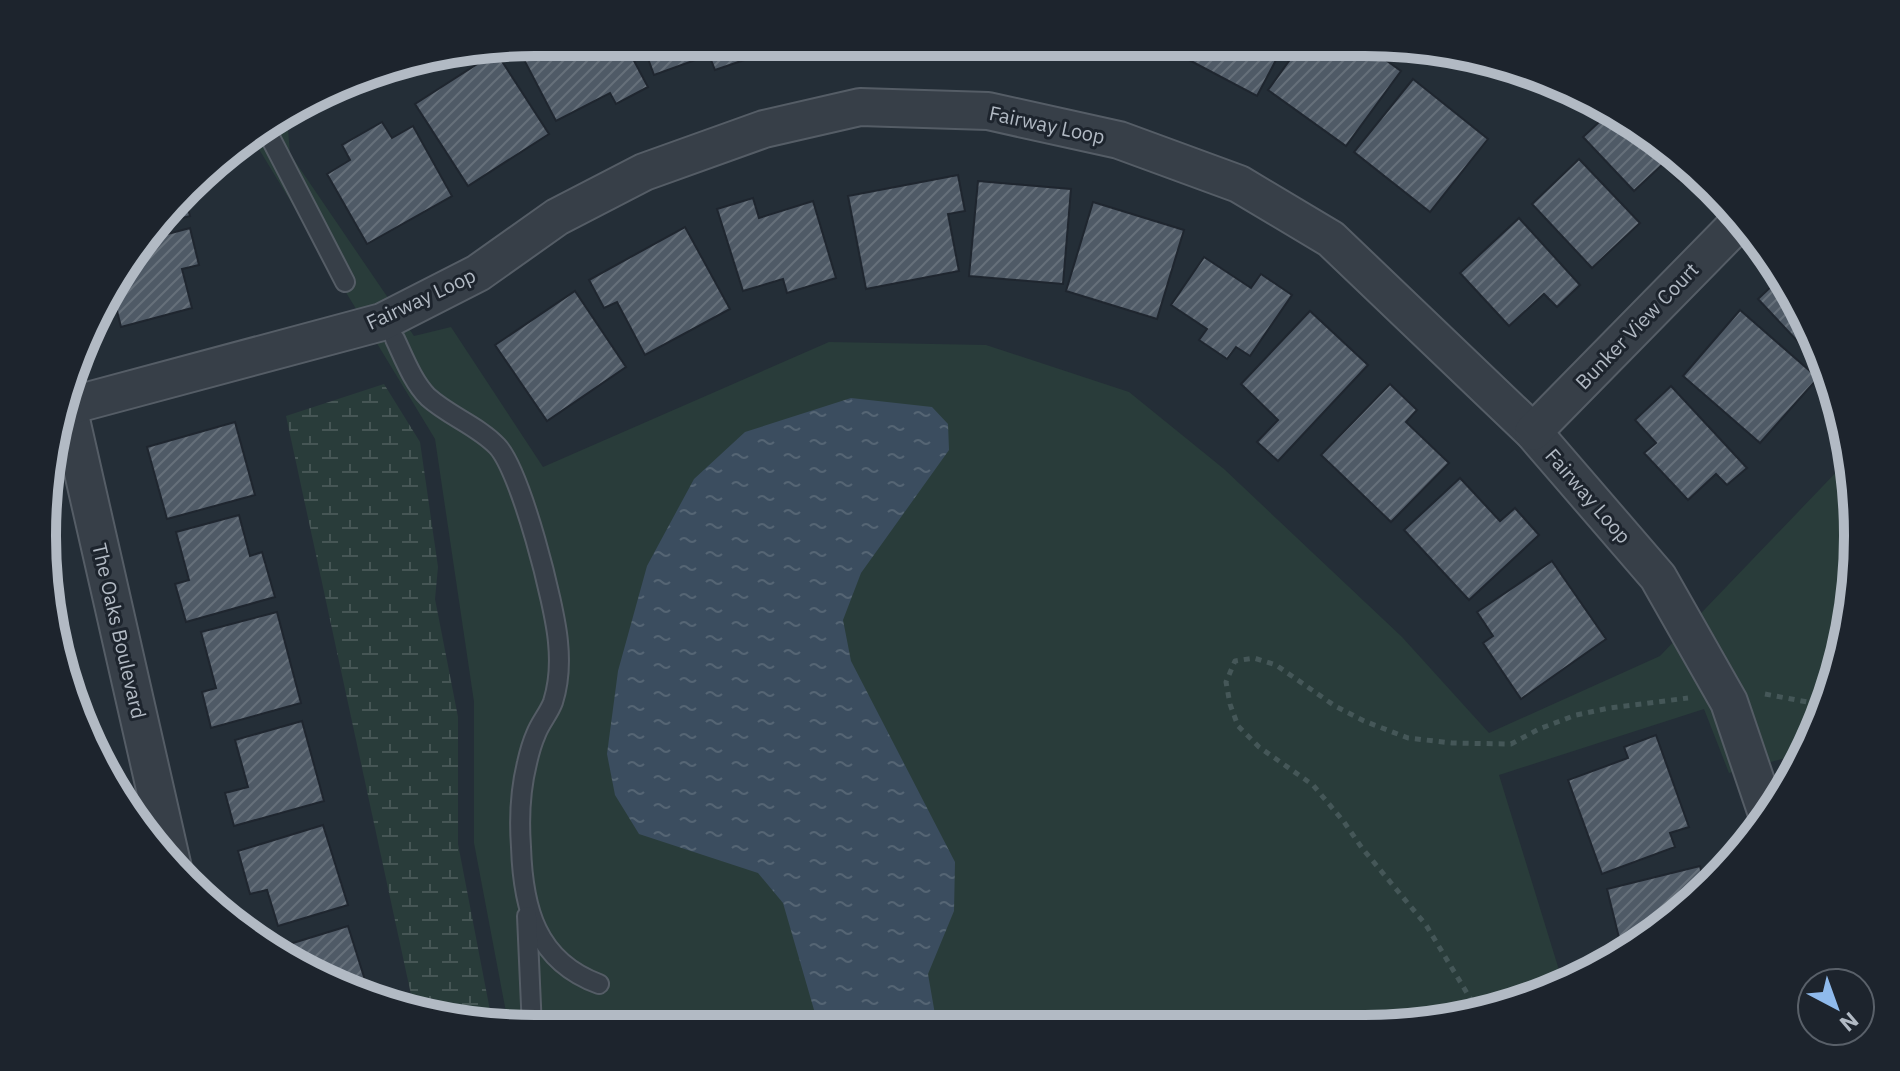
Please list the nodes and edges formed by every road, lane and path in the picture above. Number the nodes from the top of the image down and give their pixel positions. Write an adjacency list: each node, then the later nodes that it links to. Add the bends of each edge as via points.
1 (270, 136): 3 (lane)
2 (1733, 229): 7 (street, Bunker View Court)
3 (345, 282)
4 (395, 339): 13 (lane, via 426,395 498,447 527,514 554,612 558,675 522,789)
5 (76, 398): 7 (street, Fairway Loop, via 219,368 382,322 478,273 557,217 644,172 764,129 860,107 988,111 1119,140 1239,184 1331,239)
6 (71, 417): 12 (street, The Oaks Boulevard)
7 (1533, 432): 11 (street, Fairway Loop, via 1658,577 1729,702)
8 (1765, 694): 10 (path)
9 (1688, 698): 15 (path, via 1576,715 1511,744 1452,743 1408,738 1335,706 1276,665 1254,658 1235,661 1226,682 1238,726 1313,785 1426,925)
10 (1814, 703)
11 (1763, 802)
12 (167, 842)
13 (526, 901): 14 (lane, via 552,953); 16 (lane)
14 (599, 984)
15 (1473, 1003)
16 (531, 1015)

